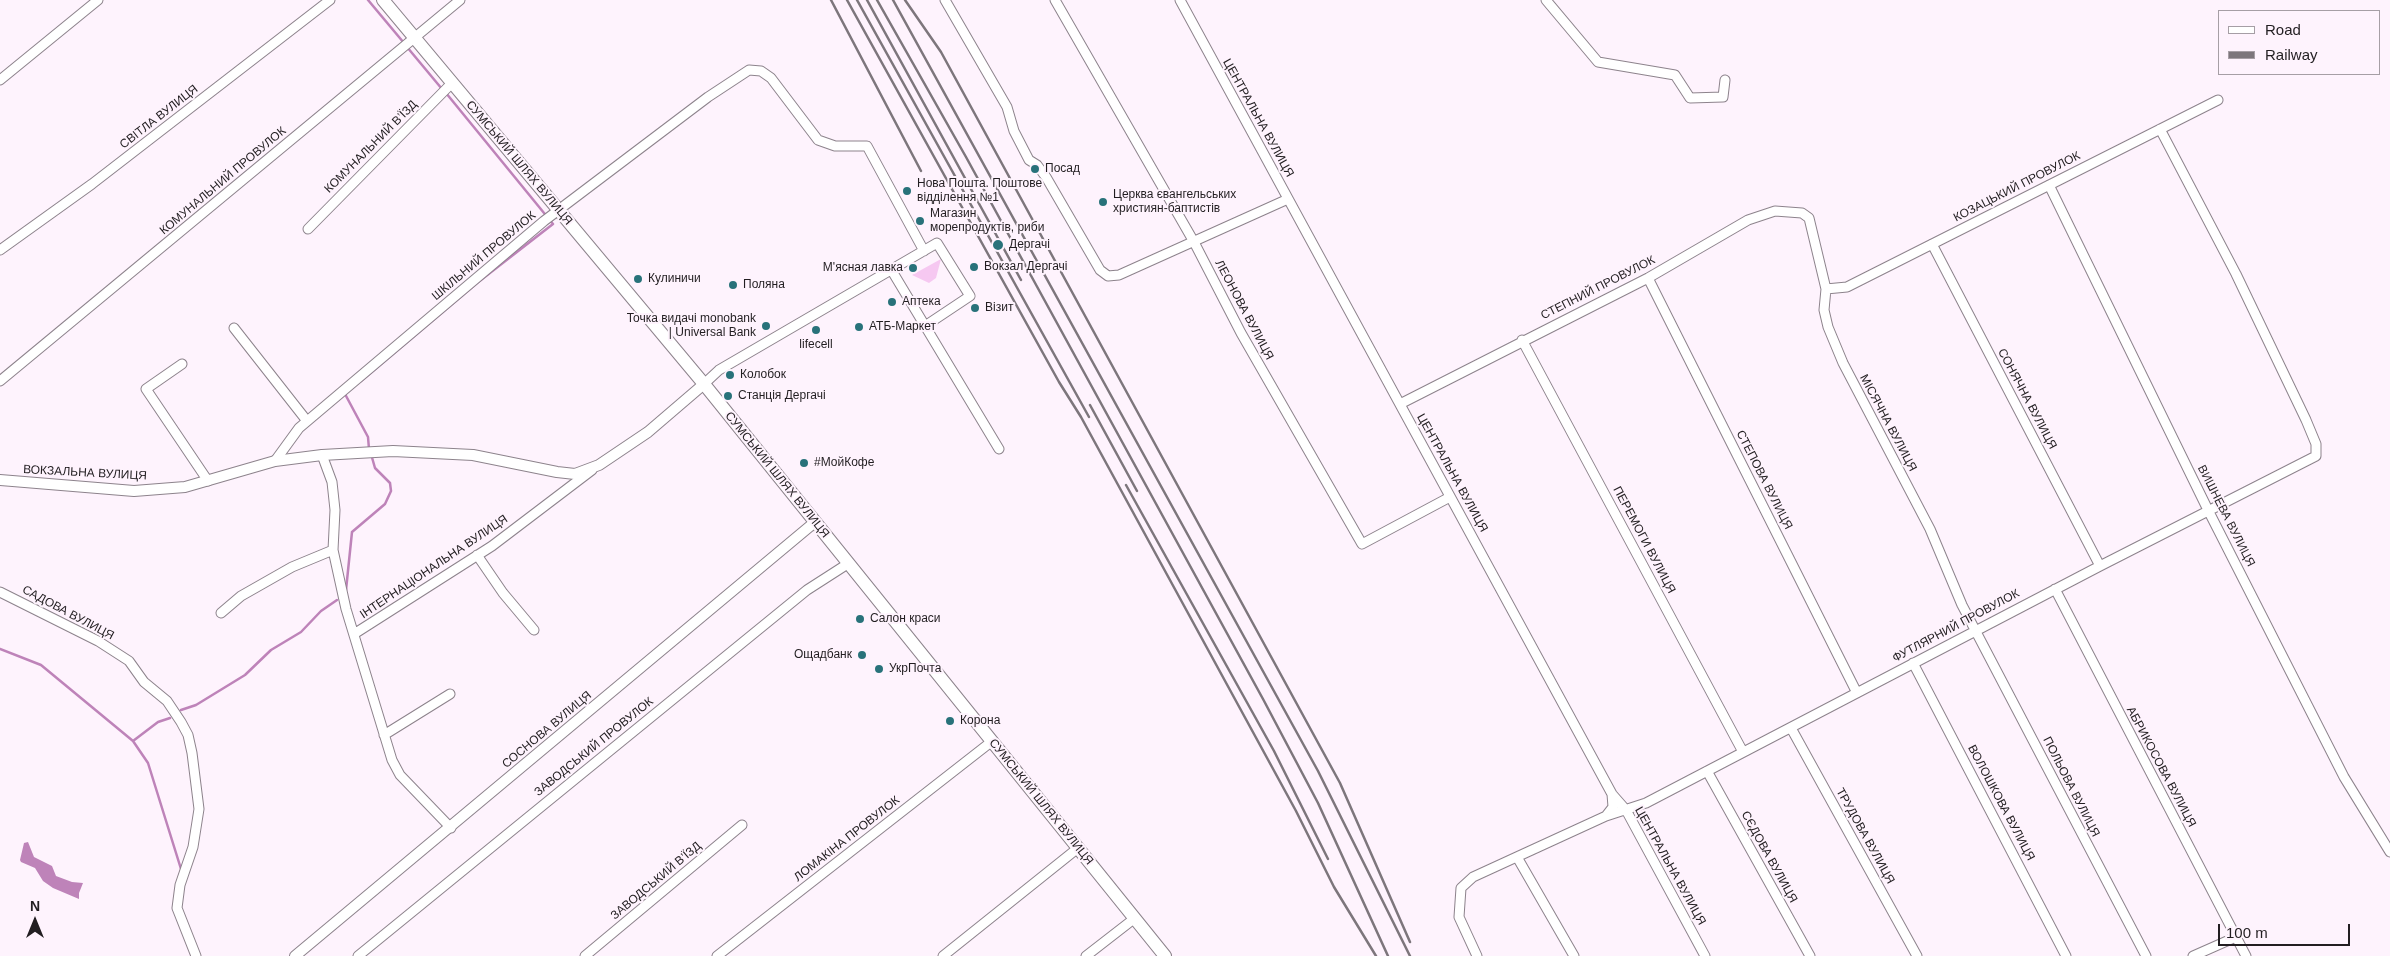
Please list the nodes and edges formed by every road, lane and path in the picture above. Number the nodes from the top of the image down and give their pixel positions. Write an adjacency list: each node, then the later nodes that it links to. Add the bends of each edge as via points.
1 (98, 0): 10 (street)
2 (330, 0): 22 (street, СВІТЛА ВУЛИЦЯ, via 92,184)
3 (383, 0): 9 (main road, СУМСЬКИЙ ШЛЯХ ВУЛИЦЯ)
4 (460, 0): 9 (street, КОМУНАЛЬНИЙ ПРОВУЛОК)
5 (945, 0): 20 (street, via 1007,107 1014,131 1029,160 1046,177 1100,270 1108,276 1119,275)
6 (1055, 0): 20 (street, ЛЕОНОВА ВУЛИЦЯ)
7 (1180, 0): 16 (street, ЦЕНТРАЛЬНА ВУЛИЦЯ)
8 (1546, 0): 11 (street, via 1598,62 1675,75 1690,98 1723,97)
9 (414, 37): 12 (main road, СУМСЬКИЙ ШЛЯХ ВУЛИЦЯ); 31 (street, КОМУНАЛЬНИЙ ПРОВУЛОК)
10 (0, 80)
11 (1725, 80)
12 (452, 83): 17 (main road, СУМСЬКИЙ ШЛЯХ ВУЛИЦЯ); 19 (street, КОМУНАЛЬНИЙ В’ЇЗД)
13 (2218, 100): 14 (street, КОЗАЦЬКИЙ ПРОВУЛОК)
14 (2160, 129): 15 (street, КОЗАЦЬКИЙ ПРОВУЛОК); 42 (street, ФУТЛЯРНИЙ ПРОВУЛОК, via 2244,291 2316,444 2316,456)
15 (2050, 185): 21 (street, КОЗАЦЬКИЙ ПРОВУЛОК); 42 (street, ВИШНЕВА ВУЛИЦЯ)
16 (1288, 199): 20 (street); 33 (street, ЦЕНТРАЛЬНА ВУЛИЦЯ)
17 (558, 210): 23 (street, ШКІЛЬНИЙ ПРОВУЛОК, via 708,97 750,70 761,71 771,78 818,140 835,146 867,146); 32 (main road, СУМСЬКИЙ ШЛЯХ ВУЛИЦЯ); 34 (street, ШКІЛЬНИЙ ПРОВУЛОК)
18 (1809, 218): 25 (street, СТЕПНИЙ ПРОВУЛОК, via 1802,213 1775,211 1748,220); 26 (street, МІСЯЧНА ВУЛИЦЯ)
19 (308, 230)
20 (1194, 242): 41 (street, ЛЕОНОВА ВУЛИЦЯ, via 1241,333 1362,544)
21 (1932, 244): 26 (street, КОЗАЦЬКИЙ ПРОВУЛОК, via 1847,287); 47 (street, СОНЯЧНА ВУЛИЦЯ)
22 (0, 250)
23 (924, 251): 24 (street); 27 (street, via 937,243 970,296)
24 (892, 271): 27 (street); 32 (street, via 719,370)
25 (1648, 278): 29 (street, СТЕПНИЙ ПРОВУЛОК); 55 (street, СТЕПОВА ВУЛИЦЯ)
26 (1826, 289): 52 (street, МІСЯЧНА ВУЛИЦЯ, via 1824,310 1828,328 1843,363 1930,529)
27 (925, 326): 35 (street)
28 (234, 328): 34 (street)
29 (1522, 340): 33 (street, СТЕПНИЙ ПРОВУЛОК); 60 (street, ПЕРЕМОГИ ВУЛИЦЯ)
30 (182, 364): 40 (street, via 146,389)
31 (0, 381)
32 (704, 384): 38 (street, ВОКЗАЛЬНА ВУЛИЦЯ, via 648,432); 43 (main road, СУМСЬКИЙ ШЛЯХ ВУЛИЦЯ)
33 (1400, 404): 41 (street, ЦЕНТРАЛЬНА ВУЛИЦЯ)
34 (308, 421): 37 (street, ШКІЛЬНИЙ ПРОВУЛОК, via 299,428)
35 (1000, 449)
36 (322, 455): 37 (street, ВОКЗАЛЬНА ВУЛИЦЯ); 38 (street, ВОКЗАЛЬНА ВУЛИЦЯ, via 370,452 473,455 575,474); 44 (street, via 332,482)
37 (276, 461): 40 (street, ВОКЗАЛЬНА ВУЛИЦЯ)
38 (598, 464): 45 (street, ІНТЕРНАЦІОНАЛЬНА ВУЛИЦЯ)
39 (0, 480): 40 (street, ВОКЗАЛЬНА ВУЛИЦЯ, via 134,491 185,487)
40 (208, 481)
41 (1450, 497): 62 (street, ЦЕНТРАЛЬНА ВУЛИЦЯ)
42 (2208, 510): 47 (street, ФУТЛЯРНИЙ ПРОВУЛОК); 68 (street, ВИШНЕВА ВУЛИЦЯ, via 2344,777)
43 (814, 522): 46 (main road, СУМСЬКИЙ ШЛЯХ ВУЛИЦЯ); 66 (street, СОСНОВА ВУЛИЦЯ)
44 (333, 550): 50 (street, via 275,577); 53 (street)
45 (477, 555): 51 (street); 53 (street, ІНТЕРНАЦІОНАЛЬНА ВУЛИЦЯ)
46 (849, 563): 59 (main road, СУМСЬКИЙ ШЛЯХ ВУЛИЦЯ); 74 (street, ЗАВОДСЬКИЙ ПРОВУЛОК, via 807,590)
47 (2100, 566): 48 (street, ФУТЛЯРНИЙ ПРОВУЛОК)
48 (2054, 589): 52 (street, ФУТЛЯРНИЙ ПРОВУЛОК); 71 (street, АБРИКОСОВА ВУЛИЦЯ)
49 (0, 592): 72 (street, САДОВА ВУЛИЦЯ, via 98,641 129,661 144,682 167,700 181,722 192,753 199,810 195,840 180,885 177,908)
50 (221, 612)
51 (534, 630)
52 (1976, 630): 54 (street, ФУТЛЯРНИЙ ПРОВУЛОК); 86 (street, ПОЛЬОВА ВУЛИЦЯ)
53 (354, 634): 58 (street)
54 (1913, 663): 55 (street, ФУТЛЯРНИЙ ПРОВУЛОК); 85 (street, ВОЛОШКОВА ВУЛИЦЯ)
55 (1856, 693): 57 (street, ФУТЛЯРНИЙ ПРОВУЛОК)
56 (450, 694): 58 (street)
57 (1791, 728): 60 (street, ФУТЛЯРНИЙ ПРОВУЛОК); 84 (street, ТРУДОВА ВУЛИЦЯ)
58 (384, 735): 66 (street, via 400,775)
59 (992, 742): 67 (main road, СУМСЬКИЙ ШЛЯХ ВУЛИЦЯ); 76 (street, ЛОМАКІНА ПРОВУЛОК)
60 (1743, 752): 61 (street, ФУТЛЯРНИЙ ПРОВУЛОК)
61 (1707, 771): 63 (street, ФУТЛЯРНИЙ ПРОВУЛОК); 83 (street, СЄДОВА ВУЛИЦЯ)
62 (1612, 794): 63 (street, ЦЕНТРАЛЬНА ВУЛИЦЯ); 64 (street, via 1613,807)
63 (1626, 810): 64 (street, ФУТЛЯРНИЙ ПРОВУЛОК); 82 (street, ЦЕНТРАЛЬНА ВУЛИЦЯ)
64 (1606, 816): 69 (street, ФУТЛЯРНИЙ ПРОВУЛОК)
65 (742, 825): 75 (street, ЗАВОДСЬКИЙ В’ЇЗД)
66 (451, 828): 73 (street, СОСНОВА ВУЛИЦЯ)
67 (1078, 848): 70 (main road, СУМСЬКИЙ ШЛЯХ ВУЛИЦЯ); 77 (street)
68 (2390, 852)
69 (1517, 857): 80 (street, ФУТЛЯРНИЙ ПРОВУЛОК, via 1472,877 1460,888 1459,916); 81 (street)
70 (1135, 918): 78 (street); 79 (main road, СУМСЬКИЙ ШЛЯХ ВУЛИЦЯ)
71 (2236, 937): 87 (street); 88 (street, АБРИКОСОВА ВУЛИЦЯ)
72 (196, 956)
73 (295, 956)
74 (358, 956)
75 (585, 956)
76 (717, 956)
77 (943, 956)
78 (1086, 956)
79 (1165, 956)
80 (1477, 956)
81 (1574, 956)
82 (1705, 956)
83 (1810, 956)
84 (1917, 956)
85 (2066, 956)
86 (2146, 956)
87 (2193, 956)
88 (2246, 956)

